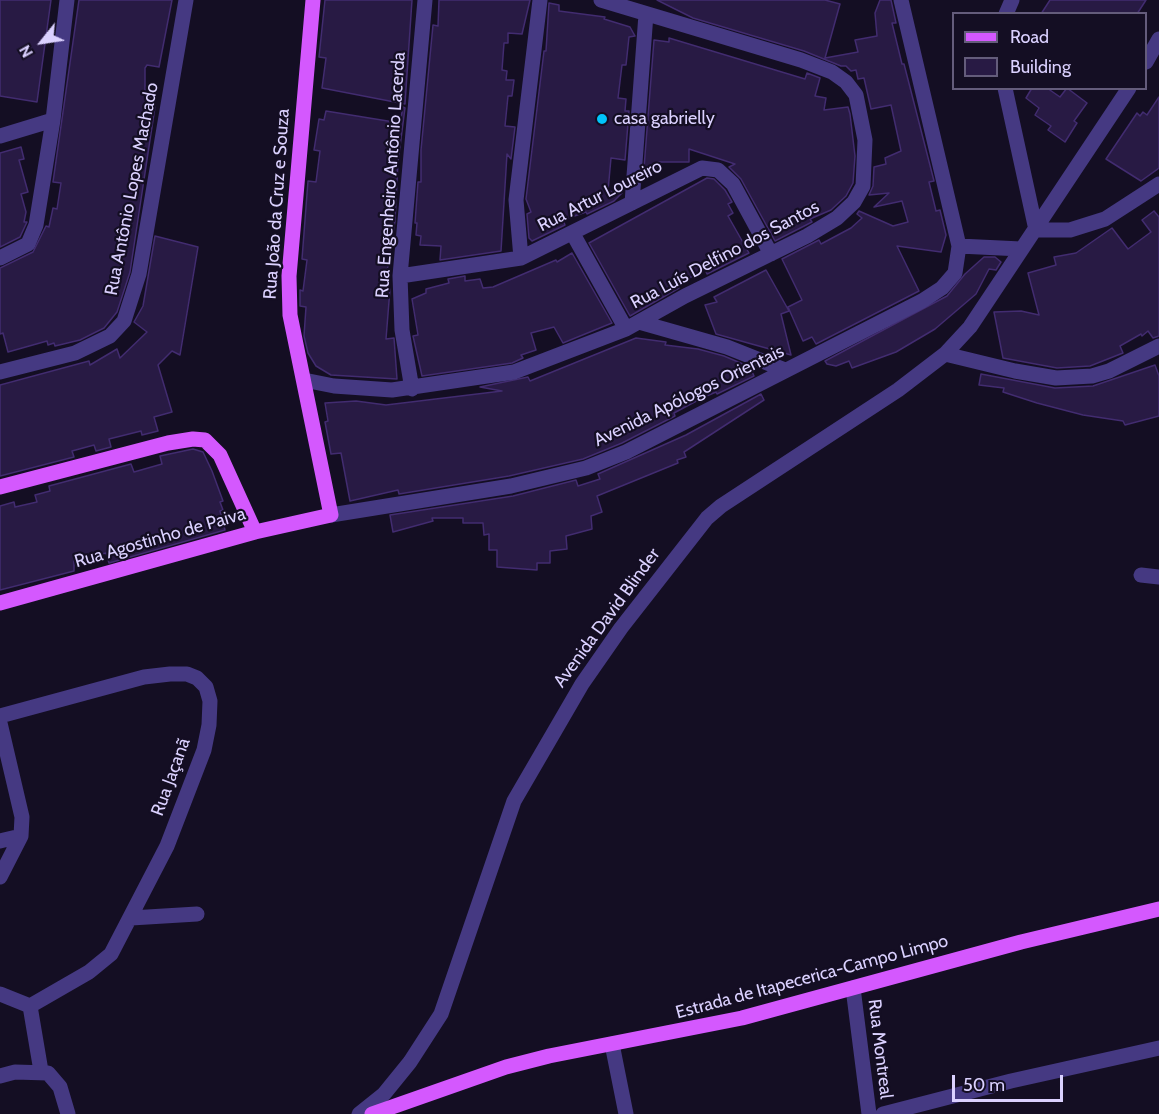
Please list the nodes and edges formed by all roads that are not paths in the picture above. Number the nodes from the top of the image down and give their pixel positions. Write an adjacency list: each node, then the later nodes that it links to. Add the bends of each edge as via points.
1 (67, 0): 13 (street)
2 (186, 0): 29 (street, Rua Antônio Lopes Machado, via 139,274 124,321 110,336 84,349)
3 (312, 0): 30 (main road, Rua João da Cruz e Souza, via 289,276 290,315)
4 (425, 0): 24 (street, Rua Engenheiro Antônio Lacerda)
5 (540, 0): 23 (street, via 516,200)
6 (601, 0): 8 (street, Rua Luís Delfino dos Santos)
7 (901, 0): 19 (street)
8 (646, 14): 16 (street); 21 (street, Rua Luís Delfino dos Santos, via 822,68 846,82 856,95 865,140 858,194 837,218)
9 (1159, 39): 10 (street)
10 (1147, 60)
11 (1005, 90): 17 (street)
12 (1129, 90): 17 (street, Avenida David Blinder)
13 (53, 120): 14 (street); 22 (street, via 32,235 22,249)
14 (0, 136)
15 (1159, 184): 17 (street, via 1105,219 1070,230)
16 (632, 203): 18 (street, Rua Artur Loureiro); 21 (street, Rua Artur Loureiro, via 672,181 711,168 733,184)
17 (1036, 230): 20 (street, Avenida David Blinder)
18 (573, 234): 23 (street, Rua Artur Loureiro); 25 (street)
19 (959, 246): 20 (street); 28 (street, Avenida Apólogos Orientais, via 955,273 942,288 875,327)
20 (1021, 249): 27 (street, Avenida David Blinder, via 970,327)
21 (771, 255): 25 (street, Rua Luís Delfino dos Santos)
22 (0, 258)
23 (521, 258): 24 (street, Rua Artur Loureiro)
24 (400, 276): 31 (street, Rua Engenheiro Antônio Lacerda, via 402,330)
25 (633, 325): 28 (street, via 727,347); 31 (street, Rua Luís Delfino dos Santos, via 514,372)
26 (1159, 346): 27 (street, via 1092,376 1056,378)
27 (945, 354): 54 (street, Avenida David Blinder, via 902,388 742,490 707,518 621,628 582,684 514,801 441,1014 384,1094)
28 (785, 370): 33 (street, Avenida Apólogos Orientais, via 626,452 586,468 511,486)
29 (0, 372)
30 (304, 381): 31 (street, Rua Luís Delfino dos Santos); 33 (main road, Rua João da Cruz e Souza)
31 (412, 389)
32 (0, 488): 34 (main road, via 168,443 205,440 220,455)
33 (331, 515): 34 (main road, Rua Agostinho de Paiva)
34 (255, 532): 37 (main road, Rua Agostinho de Paiva)
35 (1142, 575): 36 (street)
36 (1159, 577)
37 (0, 603)
38 (0, 716): 45 (street, Rua Jaçanã, via 144,677 187,674 206,687 210,701 204,750 167,846)
39 (0, 723): 40 (street, via 19,795)
40 (21, 836): 41 (street); 42 (street)
41 (0, 841)
42 (0, 878)
43 (1159, 909): 46 (main road, Estrada de Itapecerica-Campo Limpo)
44 (197, 915): 45 (street)
45 (131, 918): 48 (street, Rua Jaçanã, via 101,964)
46 (853, 988): 49 (main road, Estrada de Itapecerica-Campo Limpo, via 713,1025); 57 (street, Rua Montreal)
47 (0, 994): 48 (street)
48 (30, 1006): 51 (street)
49 (612, 1044): 55 (main road, Estrada de Itapecerica-Campo Limpo, via 506,1067); 56 (street)
50 (1159, 1048): 58 (street)
51 (41, 1071): 52 (street); 53 (street, via 54,1078 60,1087)
52 (0, 1076)
53 (68, 1114)
54 (359, 1114)
55 (372, 1114)
56 (626, 1114)
57 (869, 1114)
58 (883, 1114)

